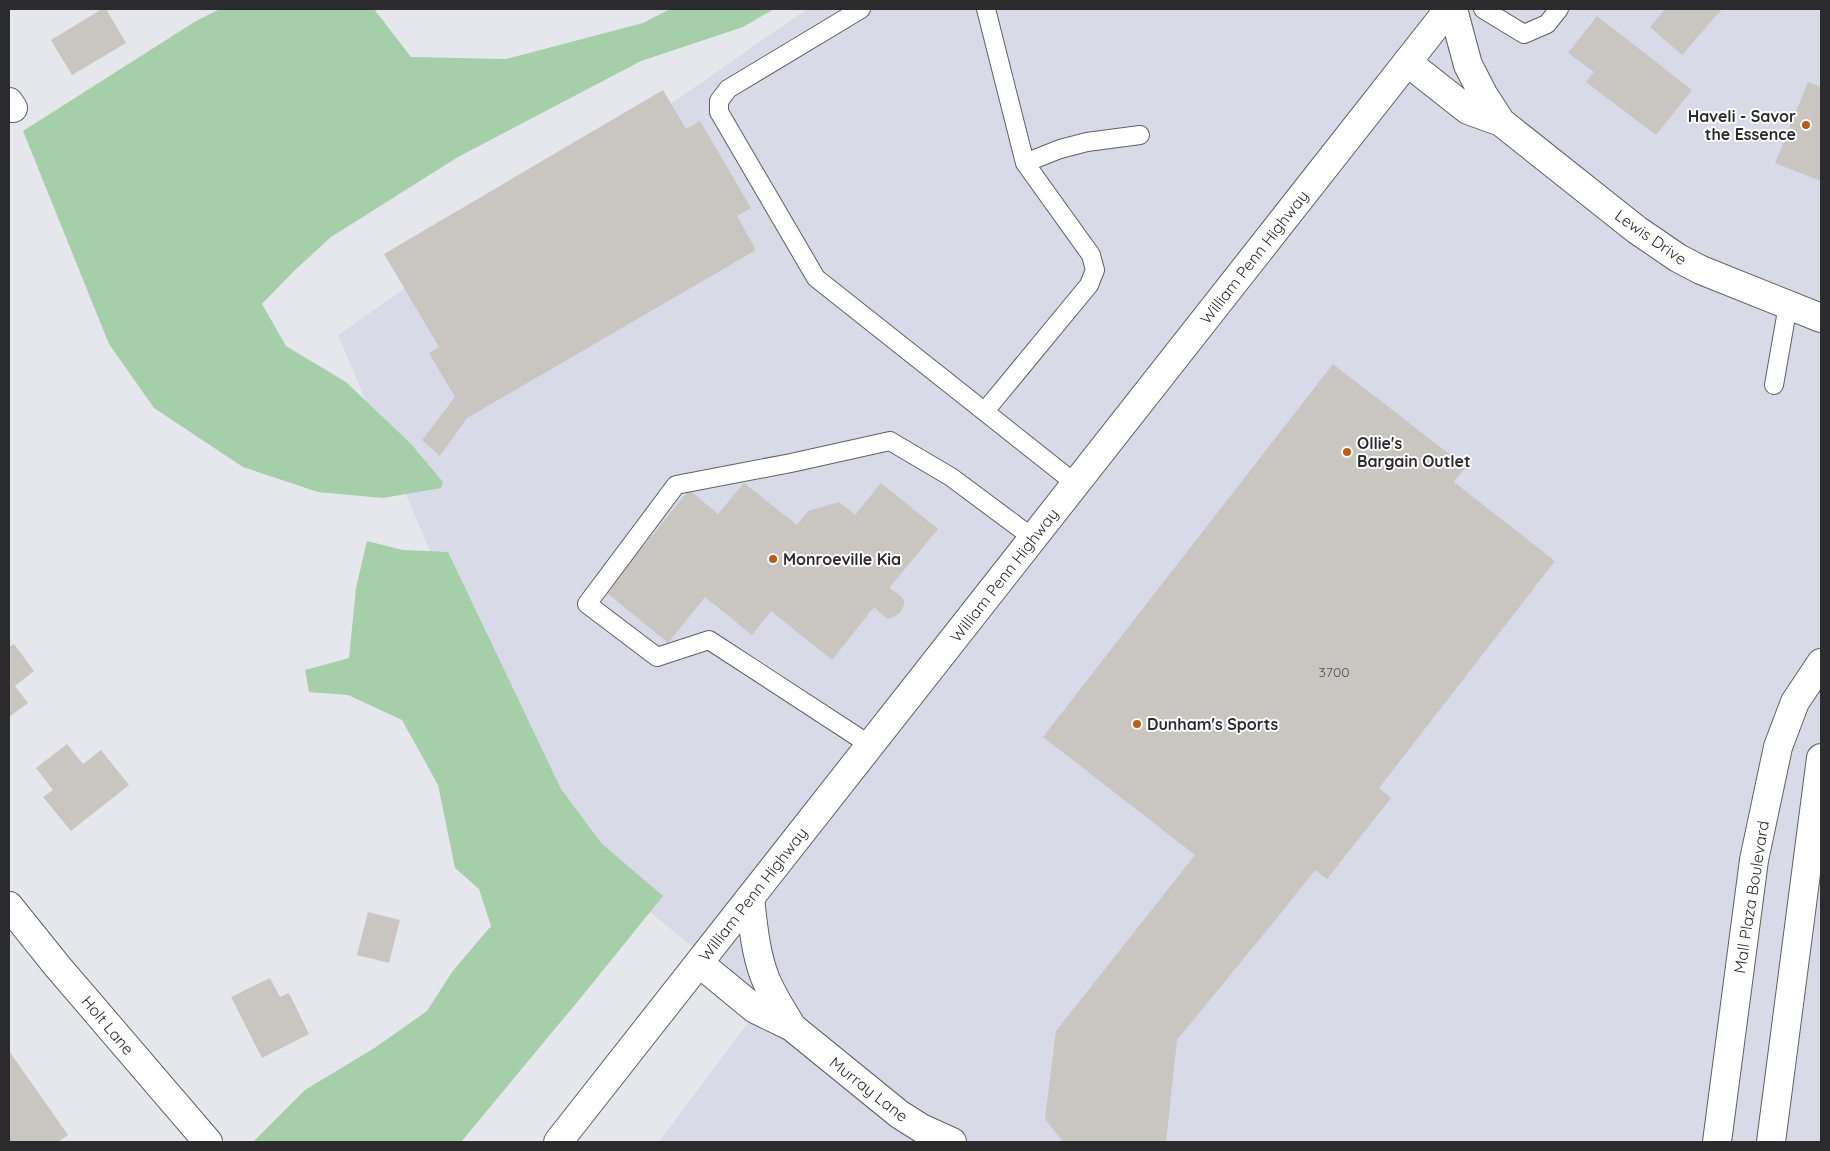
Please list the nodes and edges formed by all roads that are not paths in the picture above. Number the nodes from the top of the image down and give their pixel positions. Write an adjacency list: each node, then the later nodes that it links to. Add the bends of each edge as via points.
1 (861, 9): 14 (lane, via 728,89 719,101 719,112 816,278)
2 (986, 9): 10 (lane)
3 (1449, 9): 7 (main road, William Penn Highway)
4 (1453, 9): 8 (main road, Lewis Drive, via 1468,65)
5 (1483, 9): 6 (lane, via 1524,34 1547,24)
6 (1559, 9)
7 (1407, 62): 8 (main road, Lewis Drive, via 1468,110); 15 (main road, William Penn Highway)
8 (1501, 122): 11 (main road, Lewis Drive, via 1637,230 1678,258)
9 (1140, 135): 10 (lane, via 1087,142)
10 (1025, 162): 14 (lane, via 1091,255 1095,270 1089,285)
11 (1788, 305): 12 (main road, Lewis Drive); 13 (lane)
12 (1821, 318)
13 (1774, 385)
14 (985, 412): 15 (lane)
15 (1076, 484): 16 (main road, William Penn Highway)
16 (1033, 538): 18 (main road, William Penn Highway); 18 (lane, via 951,477 890,441 676,485 587,604 656,657 709,640)
17 (1821, 663): 27 (main road, Mall Plaza Boulevard, via 1795,702 1778,747 1754,860)
18 (870, 745): 20 (main road, William Penn Highway)
19 (1821, 758): 28 (main road)
20 (750, 898): 22 (main road, William Penn Highway); 23 (main road, Murray Lane, via 764,976)
21 (9, 906): 24 (main road, Holt Lane)
22 (699, 963): 23 (main road, Murray Lane, via 755,1009); 25 (main road, William Penn Highway)
23 (792, 1027): 26 (main road, Murray Lane, via 899,1114)
24 (208, 1142)
25 (558, 1142)
26 (952, 1142)
27 (1717, 1142)
28 (1771, 1142)

